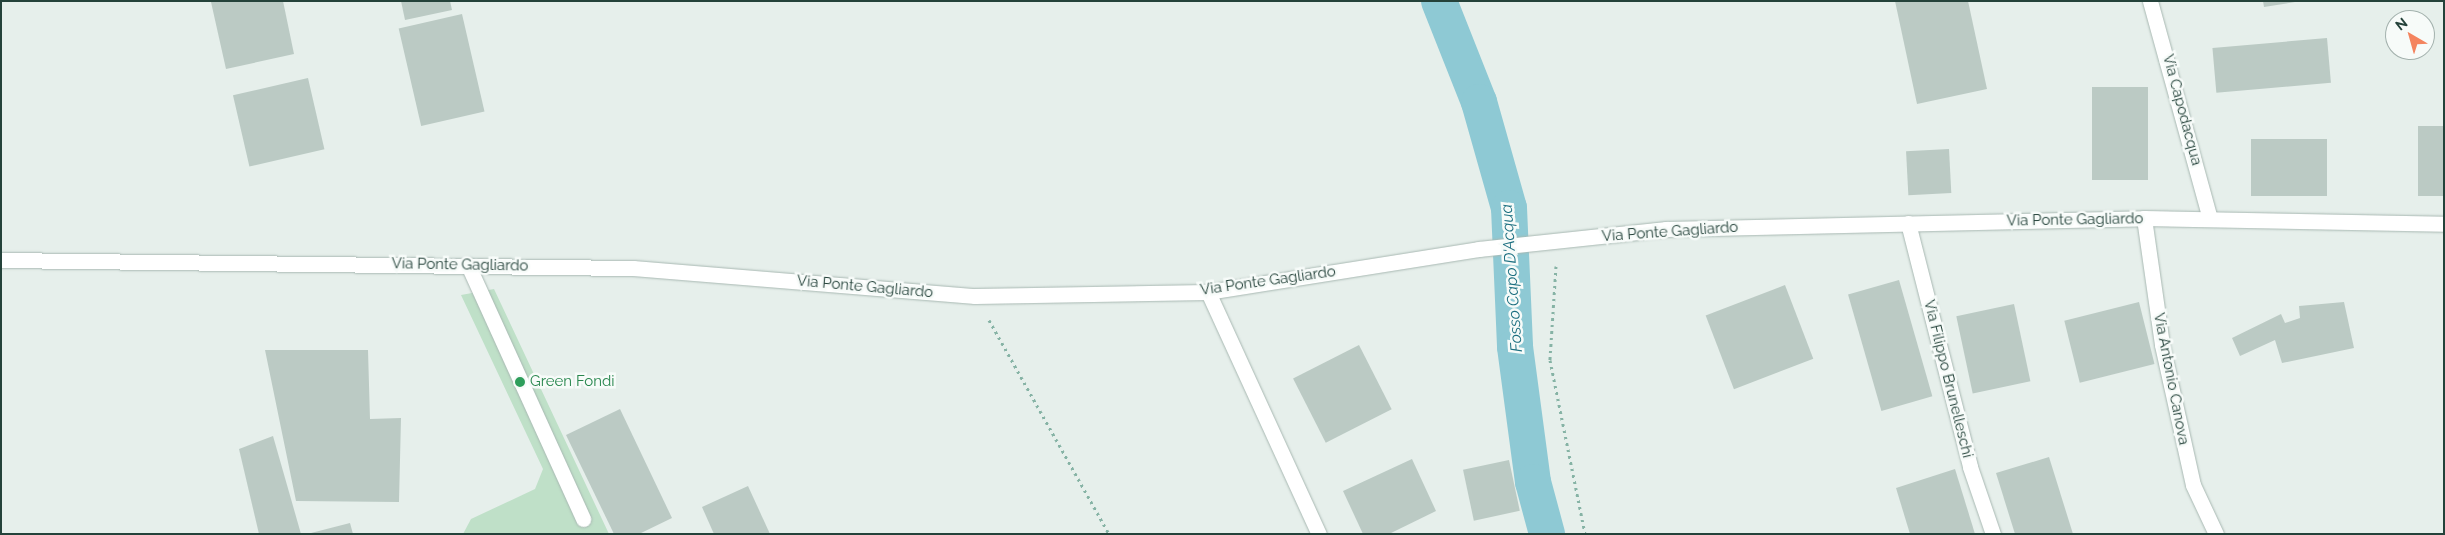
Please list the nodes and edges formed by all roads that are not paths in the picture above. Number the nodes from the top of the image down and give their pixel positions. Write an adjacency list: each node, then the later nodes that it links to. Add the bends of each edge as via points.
1 (2150, 1): 3 (street, Via Capodacqua)
2 (2144, 218): 3 (street, Via Ponte Gagliardo); 4 (street, Via Ponte Gagliardo); 12 (street, Via Antonio Canova, via 2162,345 2191,476)
3 (2210, 219): 5 (street, Via Ponte Gagliardo)
4 (1908, 222): 8 (street, Via Ponte Gagliardo, via 1666,229 1479,249); 11 (street, Via Filippo Brunelleschi, via 1970,467)
5 (2444, 224)
6 (1, 260): 7 (street, Via Ponte Gagliardo)
7 (468, 265): 8 (street, Via Ponte Gagliardo, via 633,268 975,296); 9 (street)
8 (1208, 292): 10 (street)
9 (583, 519)
10 (1319, 534)
11 (1993, 534)
12 (2216, 534)

